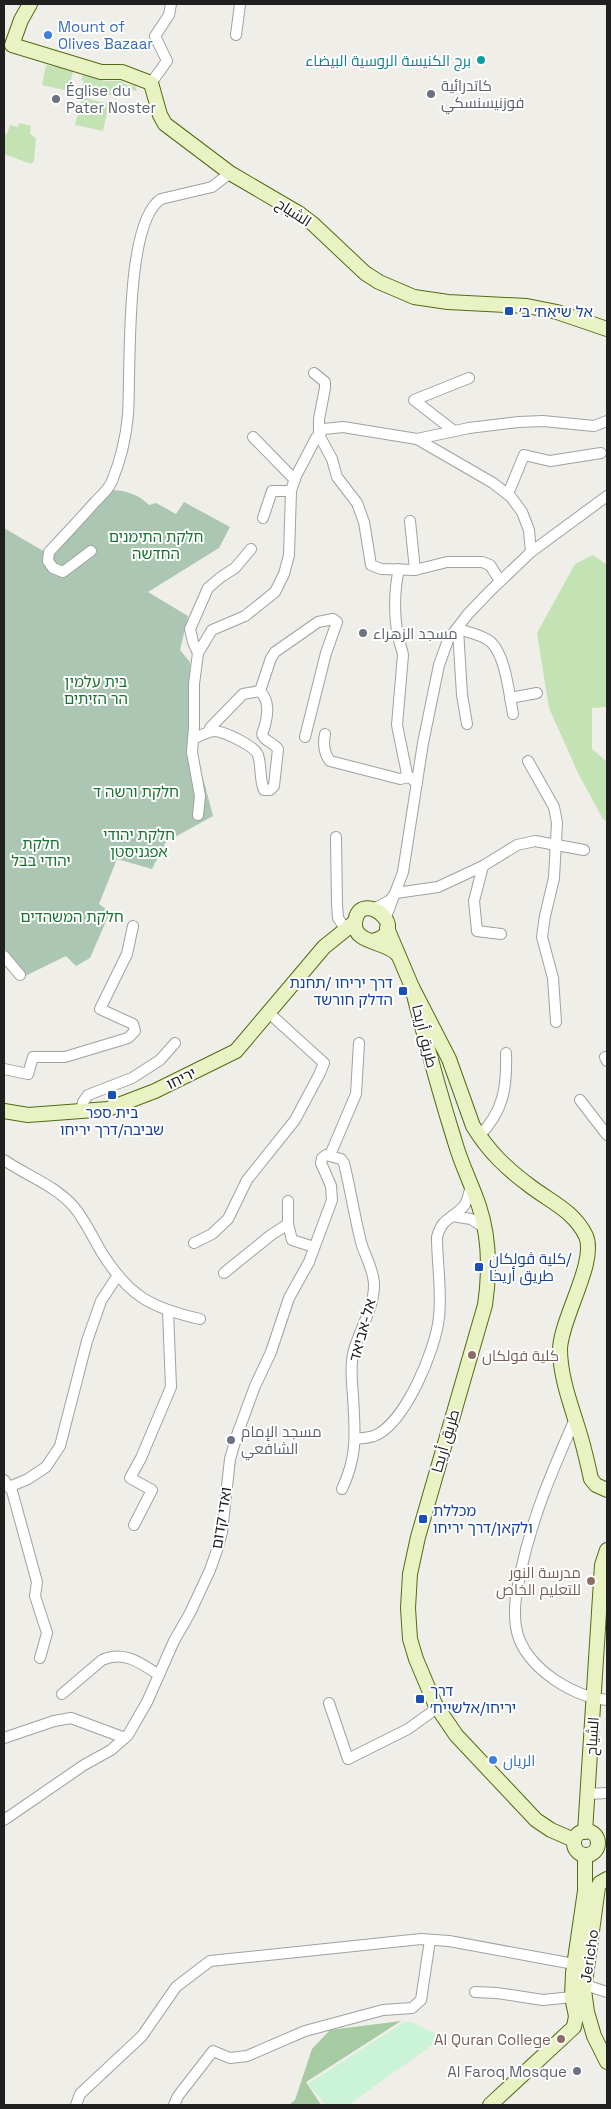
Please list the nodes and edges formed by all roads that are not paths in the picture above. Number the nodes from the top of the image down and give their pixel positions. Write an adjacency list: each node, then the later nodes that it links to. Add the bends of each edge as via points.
1 (30, 4): 5 (street)
2 (171, 4): 6 (street, via 156,36 167,61)
3 (240, 4): 4 (street)
4 (236, 35)
5 (8, 45): 6 (street, via 101,72 122,72)
6 (151, 83): 7 (street, الشياح, via 165,124)
7 (230, 173): 8 (street, الشياح, via 313,224 365,273 414,297 527,306 557,312); 24 (street, via 212,187 161,199 149,212 132,282 128,418 118,464 112,484 50,552 48,561 52,568 63,572)
8 (607, 329)
9 (314, 373): 13 (street, via 325,382 326,388)
10 (469, 378): 12 (street, via 414,400)
11 (607, 421): 12 (street, via 594,426 519,422)
12 (454, 431): 15 (street)
13 (319, 435): 15 (street, via 324,429 343,427); 17 (street); 26 (street, via 337,477 357,503 364,522 371,564 381,569)
14 (253, 437): 17 (street)
15 (417, 438): 19 (street)
16 (601, 453): 19 (street, via 550,461 524,455)
17 (295, 480): 18 (street)
18 (292, 491): 21 (street, via 272,491); 30 (street, via 289,555 275,592 245,616 212,630)
19 (508, 494): 25 (street, via 522,512 529,530)
20 (607, 496): 25 (street)
21 (263, 518)
22 (410, 521): 27 (street)
23 (251, 549): 30 (street, via 235,568 208,588 190,629)
24 (91, 551)
25 (530, 552): 28 (street)
26 (399, 570): 27 (street); 41 (street, via 396,614 403,655 397,725)
27 (415, 570): 28 (street, via 447,562 482,562 490,565)
28 (500, 581): 29 (street)
29 (458, 629): 33 (street, via 492,643 501,658); 35 (street); 41 (street, via 448,640 439,665)
30 (198, 653): 39 (street)
31 (260, 691): 36 (street, via 243,694 210,728); 36 (street, via 266,697 267,711 263,738 278,749 274,786 270,790 264,790 261,784 258,754 254,749 234,737); 38 (street, via 275,652 318,622 334,619 337,622)
32 (538, 693): 33 (street)
33 (510, 698): 34 (street)
34 (513, 714)
35 (467, 724)
36 (210, 732): 39 (street)
37 (326, 734): 41 (street, via 326,757 330,762)
38 (305, 737)
39 (193, 739): 42 (street, via 192,752 200,796)
40 (528, 761): 44 (street, via 554,807)
41 (413, 780): 47 (street, via 403,872)
42 (198, 815)
43 (336, 837): 51 (street, via 338,918)
44 (557, 843): 45 (street); 46 (street, via 535,841 517,845); 60 (street, via 554,878 542,937 553,978)
45 (584, 850)
46 (483, 866): 47 (street, via 438,887); 52 (street, via 474,901 478,931)
47 (396, 892): 48 (street, via 389,901); 49 (street)
48 (373, 909): 49 (street, via 378,910); 51 (street, via 360,913)
49 (387, 923): 53 (street, via 382,937); 56 (street)
50 (134, 926): 64 (street, via 127,954 100,1009 133,1024 135,1031 128,1038 65,1057 33,1057 28,1074)
51 (351, 926): 53 (street); 55 (street, יריחו, via 333,938)
52 (501, 934)
53 (367, 939): 55 (street, יריחו, via 348,938); 56 (street, via 396,952)
54 (4, 956): 57 (street)
55 (315, 957): 59 (street, יריחו)
56 (402, 961): 58 (street)
57 (20, 975)
58 (412, 987): 69 (street, via 449,1058); 72 (street, طريق أريحا, via 431,1065)
59 (269, 1013): 67 (street, יריחו, via 236,1051 156,1091 108,1109); 77 (street, via 324,1063 294,1120 247,1180 228,1219 212,1234)
60 (556, 1022)
61 (175, 1043): 67 (street, via 160,1060 132,1078 88,1095)
62 (359, 1044): 70 (street, via 356,1094)
63 (506, 1053): 69 (street, via 504,1097 490,1125)
64 (4, 1069)
65 (580, 1100): 68 (street)
66 (4, 1111): 67 (street, יריחו, via 28,1115)
67 (81, 1112)
68 (607, 1135)
69 (479, 1136): 83 (street, via 508,1168 567,1210 577,1220 586,1238 589,1252 567,1316 560,1349)
70 (328, 1155): 78 (street, ואדי קדום, via 322,1158 321,1163 333,1194); 84 (street, אל-אביאד, via 344,1163 360,1240 374,1286 352,1364)
71 (4, 1160): 80 (street, via 60,1194 74,1208)
72 (471, 1185): 74 (street, via 466,1203); 76 (street, طريق أريحا)
73 (288, 1201): 75 (street)
74 (452, 1216): 76 (street, via 471,1219); 84 (street, via 439,1227 437,1236 439,1316 429,1361 386,1428 374,1436)
75 (288, 1224): 78 (street, via 292,1240); 79 (street)
76 (485, 1228): 90 (street, طريق أريحا, via 489,1267 485,1305 418,1537 410,1574)
77 (194, 1243)
78 (314, 1247): 93 (street, ואדי קדום, via 290,1298 237,1435 227,1479 222,1532 210,1570)
79 (224, 1273)
80 (118, 1275): 81 (street, via 133,1293); 85 (street, via 101,1301 86,1341 60,1446 46,1467 28,1479)
81 (168, 1311): 82 (street); 88 (street, via 171,1387 130,1478 152,1490)
82 (200, 1319)
83 (574, 1421): 87 (street, via 591,1479); 95 (street, via 544,1488 527,1543 514,1601 516,1628 524,1648 540,1671 566,1688)
84 (355, 1439): 86 (street, אל-אביאד, via 351,1468)
85 (6, 1484): 92 (street, via 12,1491 19,1515 37,1582 35,1596 47,1633)
86 (342, 1489)
87 (607, 1490)
88 (134, 1525)
89 (607, 1550): 91 (street, الشياح, via 602,1566)
90 (410, 1639): 97 (street, via 413,1673 419,1691); 98 (street, طريق أريحا, via 435,1704)
91 (602, 1654): 95 (street, الشياح)
92 (40, 1658)
93 (159, 1676): 94 (street, via 130,1658 110,1656); 100 (street, ואדי קדום)
94 (62, 1694)
95 (601, 1699): 102 (street, الشياح)
96 (329, 1702): 97 (street, via 348,1759 408,1729)
97 (433, 1711): 98 (street)
98 (456, 1735): 104 (street, طريق أريحا, via 536,1820 551,1830)
99 (4, 1738): 100 (street, via 71,1718)
100 (125, 1738): 103 (street, ואדי קדום)
101 (607, 1793): 102 (street)
102 (587, 1794): 104 (street, الشياح)
103 (4, 1820)
104 (580, 1836): 105 (street, via 576,1850); 105 (street, via 594,1836 597,1842 594,1851)
105 (585, 1855): 109 (street, via 585,1891)
106 (607, 1879): 107 (street, Jericho, via 600,1883)
107 (602, 1890): 110 (street, Jericho)
108 (430, 1940): 109 (street); 117 (street, via 210,1961 176,1987 142,2036 80,2094); 118 (street, via 421,2000 412,2008 383,2010 341,2020 305,2031 247,2056 230,2058 213,2051)
109 (574, 1964): 113 (street)
110 (585, 1985): 112 (street); 114 (street, Jericho, via 587,2012)
111 (476, 1992): 113 (street, via 543,2000)
112 (607, 1992)
113 (572, 1998): 119 (street, via 576,2016 574,2027)
114 (594, 2036): 115 (street); 116 (street)
115 (607, 2052)
116 (607, 2062)
117 (76, 2105)
118 (174, 2105)
119 (490, 2105)

